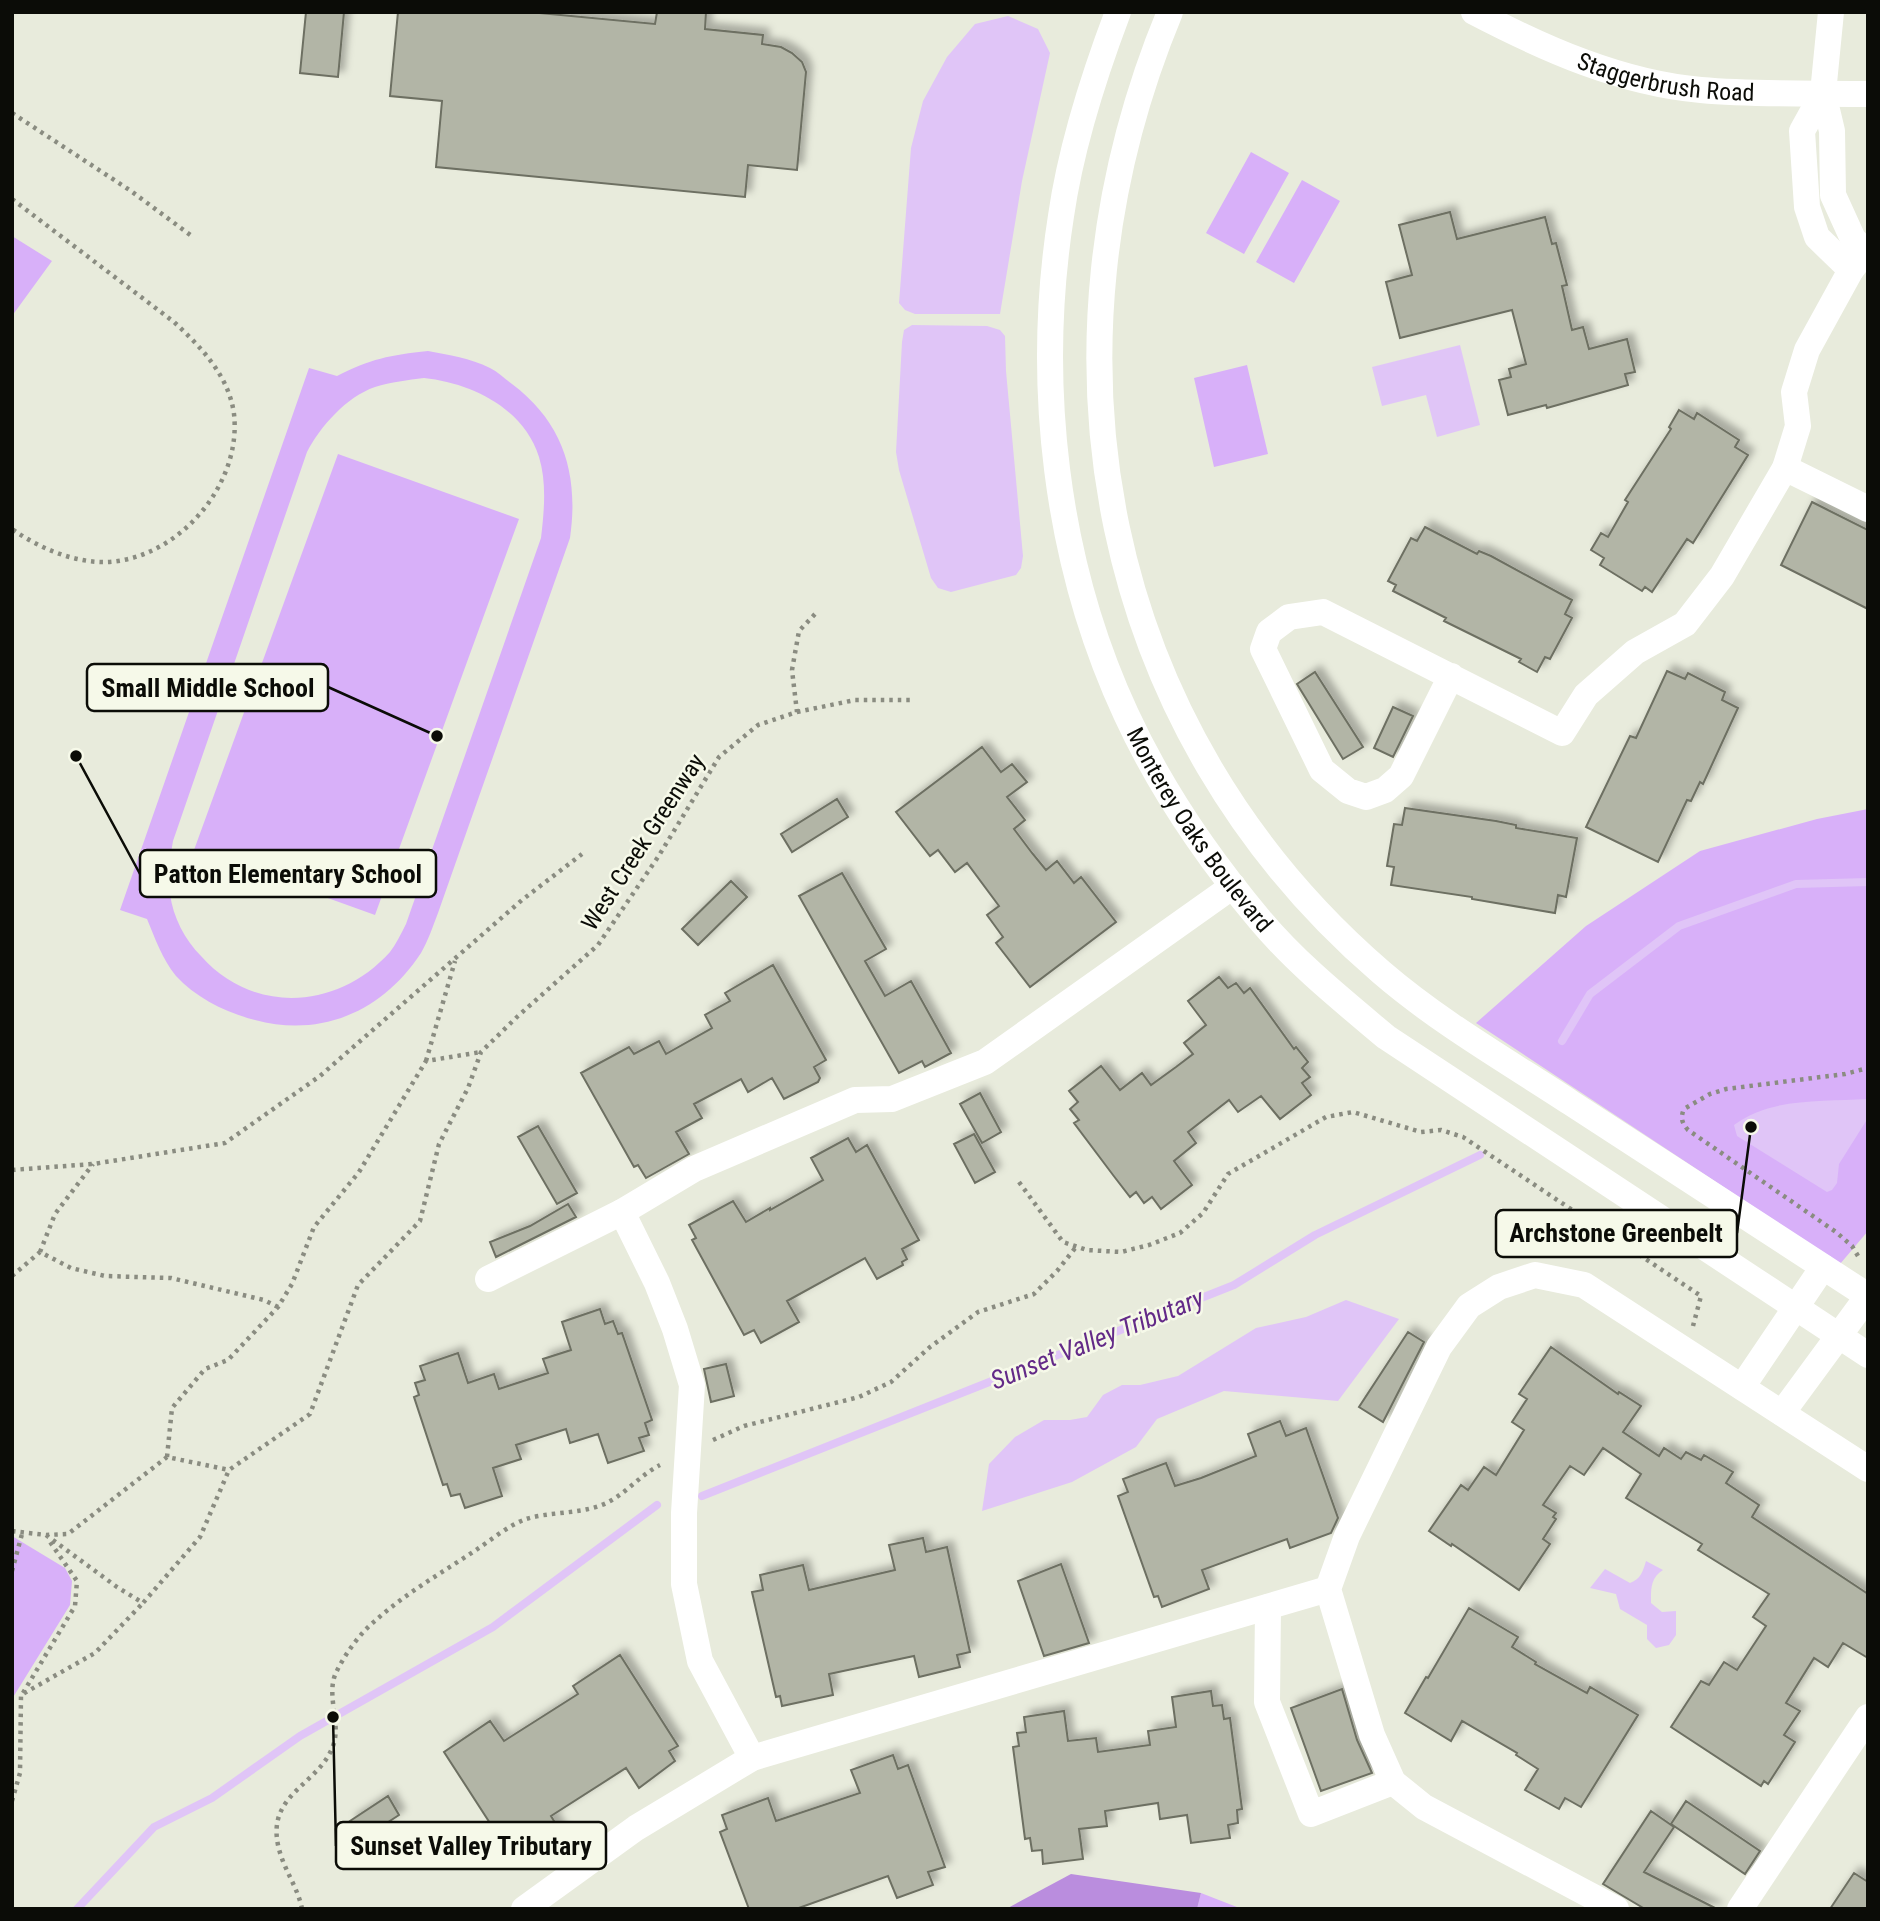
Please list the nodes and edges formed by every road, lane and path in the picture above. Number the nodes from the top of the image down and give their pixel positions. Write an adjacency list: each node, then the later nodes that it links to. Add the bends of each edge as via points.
1 (1118, 12): 19 (street, Monterey Oaks Boulevard, via 1096,68 1060,216 1049,376 1055,452 1066,527 1085,604 1126,715 1166,789)
2 (1170, 12): 31 (street, Monterey Oaks Boulevard, via 1122,157 1109,219 1098,341 1103,458 1115,527 1145,630 1186,726 1258,840 1299,890 1382,972 1513,1065)
3 (1474, 12): 5 (street, Staggerbrush Road, via 1527,39 1609,71 1654,82 1699,90)
4 (1831, 12): 5 (street)
5 (1823, 93): 6 (street, Staggerbrush Road); 10 (street, via 1832,131 1833,195)
6 (1868, 94)
7 (12, 113): 9 (path)
8 (12, 199): 13 (path, via 198,344 215,366 234,413 234,433 221,483 190,526 170,540 129,558 90,561 46,548)
9 (193, 237)
10 (1861, 257): 11 (street, via 1801,369 1794,392 1798,426)
11 (1785, 468): 12 (street); 15 (street, via 1722,576 1685,624 1625,660 1586,695 1562,733)
12 (1868, 509)
13 (12, 529)
14 (816, 613): 17 (path, via 799,631 792,670)
15 (1451, 676): 15 (street, via 1323,612 1289,617 1269,632 1263,649 1322,770 1348,791 1366,797 1385,790 1401,776)
16 (910, 700): 17 (path, West Creek Greenway, via 855,700)
17 (797, 712): 21 (path, West Creek Greenway, via 758,725 719,757 598,945)
18 (582, 854): 20 (path)
19 (1233, 886): 27 (street, via 985,1062 892,1099 855,1100 694,1169); 36 (street, Monterey Oaks Boulevard, via 1320,982 1386,1037)
20 (456, 959): 22 (path); 24 (path, via 320,1076 225,1143)
21 (481, 1052): 22 (path); 45 (path, West Creek Greenway, via 439,1144 420,1221 358,1285 310,1414)
22 (426, 1061): 35 (path, via 359,1172 314,1227)
23 (1868, 1068): 30 (path, via 1726,1089 1684,1109 1681,1116 1688,1130 1836,1232)
24 (93, 1164): 25 (path); 29 (path, via 55,1214)
25 (12, 1170)
26 (1019, 1182): 28 (path, via 1063,1242)
27 (622, 1212): 33 (street); 42 (street, via 676,1329 692,1385)
28 (1076, 1247): 38 (path, via 1121,1252 1180,1233 1203,1213 1228,1174 1326,1117 1353,1112 1421,1132 1441,1130 1463,1136 1701,1296); 42 (path, via 1034,1294 978,1312 891,1382 859,1397 744,1426)
29 (40, 1252): 32 (path); 35 (path, via 71,1268 105,1276 172,1278)
30 (1858, 1256)
31 (1824, 1267): 34 (street, Monterey Oaks Boulevard); 36 (street)
32 (12, 1276)
33 (488, 1279)
34 (1868, 1296): 37 (street)
35 (278, 1307): 43 (path, via 228,1360 205,1369 172,1408)
36 (1797, 1308): 37 (street, Monterey Oaks Boulevard); 40 (street)
37 (1838, 1335): 39 (street, Monterey Oaks Boulevard); 41 (street)
38 (1686, 1351): 40 (street); 50 (street, via 1584,1286 1535,1275 1499,1287 1469,1306 1439,1347 1348,1536)
39 (1868, 1355)
40 (1742, 1387): 41 (street)
41 (1782, 1413): 44 (street)
42 (688, 1451): 55 (street, via 684,1584 689,1610 700,1661); 58 (path, via 600,1506 525,1519 375,1620 347,1653 334,1677 335,1742 323,1766 290,1795 279,1812 277,1842)
43 (167, 1457): 45 (path); 48 (path, via 68,1534)
44 (1868, 1469)
45 (229, 1471): 51 (path, via 200,1537)
46 (12, 1531): 47 (path)
47 (22, 1534): 48 (path); 49 (path)
48 (46, 1535): 51 (path); 53 (path, via 77,1581 75,1606)
49 (12, 1571)
50 (1328, 1589): 52 (street); 56 (street, via 1372,1735)
51 (143, 1603): 53 (path, via 95,1653)
52 (1268, 1607): 55 (street); 56 (street, via 1267,1702 1311,1814)
53 (21, 1695): 57 (path, via 20,1773)
54 (1868, 1717): 61 (street)
55 (752, 1758): 59 (street, via 636,1828)
56 (1393, 1782): 60 (street, via 1424,1807)
57 (12, 1801)
58 (302, 1909)
59 (524, 1909)
60 (1616, 1909)
61 (1740, 1909)

